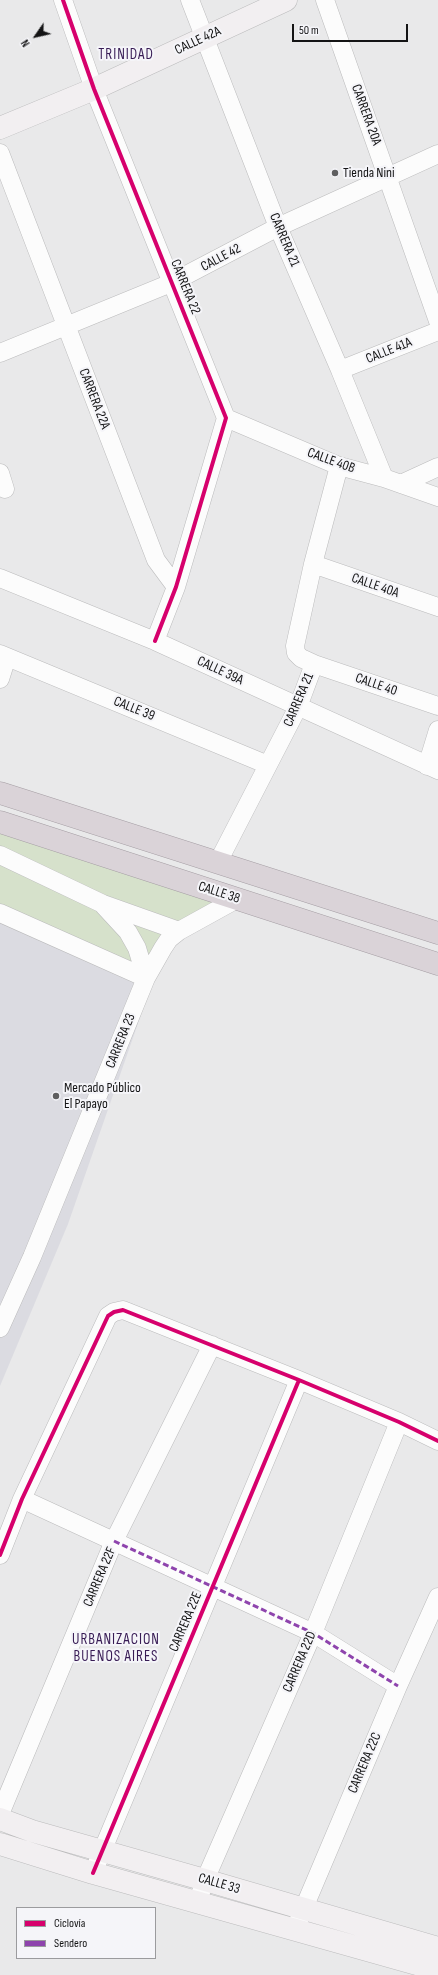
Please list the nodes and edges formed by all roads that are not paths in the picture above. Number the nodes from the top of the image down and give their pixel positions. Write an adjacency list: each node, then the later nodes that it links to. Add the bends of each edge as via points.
1 (62, 0): 6 (street, CARRERA 22)
2 (190, 0): 5 (street, CARRERA 21)
3 (286, 0): 5 (street, CALLE 42A)
4 (325, 0): 10 (street, CARRERA 20A)
5 (204, 38): 6 (street, CALLE 42A); 11 (street, CARRERA 21)
6 (94, 89): 7 (street, CALLE 42A); 12 (street, CARRERA 22)
7 (0, 128)
8 (0, 153): 14 (street, CARRERA 22A)
9 (438, 154): 10 (street, CALLE 42)
10 (388, 177): 11 (street, CALLE 42); 13 (street, CARRERA 20A)
11 (278, 227): 12 (street, CALLE 42); 17 (street, CARRERA 21)
12 (172, 283): 14 (street, CALLE 42); 18 (street, CARRERA 22)
13 (438, 322)
14 (66, 326): 16 (street, CALLE 42); 26 (street, CARRERA 22A, via 156,560)
15 (438, 331): 17 (street, CALLE 41A)
16 (0, 353)
17 (340, 370): 21 (street, CARRERA 21)
18 (226, 418): 19 (street, CALLE 40B); 26 (street)
19 (339, 466): 21 (street, CALLE 40B); 24 (street, CARRERA 21)
20 (438, 467): 22 (street)
21 (384, 478): 22 (street, CALLE 40B)
22 (401, 484): 23 (street, CALLE 40B)
23 (438, 497)
24 (313, 564): 27 (street, CALLE 40A); 30 (street, CARRERA 21, via 295,646 296,653 301,658)
25 (0, 578): 28 (street, CALLE 39A)
26 (176, 587): 28 (street)
27 (438, 607)
28 (155, 641): 33 (street, CALLE 39A)
29 (4, 656): 31 (street); 35 (street, CALLE 39)
30 (314, 664): 32 (street, CALLE 40); 33 (street, CARRERA 21)
31 (0, 679)
32 (438, 706)
33 (298, 707): 35 (street, CARRERA 21); 36 (street, CALLE 39A)
34 (438, 730): 36 (street)
35 (268, 765): 40 (street, CARRERA 21)
36 (432, 768)
37 (0, 793): 40 (highway, CALLE 38)
38 (0, 822): 41 (highway, CALLE 38)
39 (0, 855): 42 (street)
40 (218, 862): 45 (highway, CALLE 38)
41 (237, 899): 44 (street, CARRERA 23); 46 (highway, CALLE 38)
42 (103, 904): 44 (street); 47 (street, via 128,932 137,948)
43 (0, 913): 47 (street)
44 (179, 931): 47 (street, CARRERA 23, via 169,939)
45 (438, 933)
46 (438, 964)
47 (146, 978): 48 (street, CARRERA 23, via 32,1257)
48 (0, 1328)
49 (212, 1345): 50 (street); 53 (street, via 123,1310 108,1316); 54 (street, CARRERA 22F)
50 (299, 1380): 51 (street); 56 (street, CARRERA 22E)
51 (399, 1422): 52 (street); 58 (street, CARRERA 22D)
52 (438, 1441)
53 (22, 1499): 54 (street); 55 (street)
54 (114, 1541): 56 (street); 60 (street, CARRERA 22F)
55 (0, 1555)
56 (212, 1588): 58 (street); 63 (street, CARRERA 22E)
57 (438, 1597): 59 (street, CARRERA 22C)
58 (313, 1633): 59 (street); 65 (street, CARRERA 22D)
59 (398, 1686): 67 (street, CARRERA 22C)
60 (0, 1814)
61 (0, 1819): 63 (street, CALLE 33)
62 (0, 1844): 64 (street, CALLE 33)
63 (101, 1851): 64 (street, CARRERA 22E); 65 (street, CALLE 33)
64 (93, 1873): 66 (street, CALLE 33)
65 (205, 1880): 66 (street, CARRERA 22D); 67 (street, CALLE 33)
66 (198, 1901): 69 (street, CALLE 33)
67 (304, 1909): 68 (street, CALLE 33); 69 (street, CARRERA 22C)
68 (356, 1925): 70 (street); 71 (street, CALLE 33)
69 (295, 1930): 70 (street, CALLE 33)
70 (349, 1946): 72 (street, CALLE 33)
71 (438, 1948)
72 (438, 1970)

